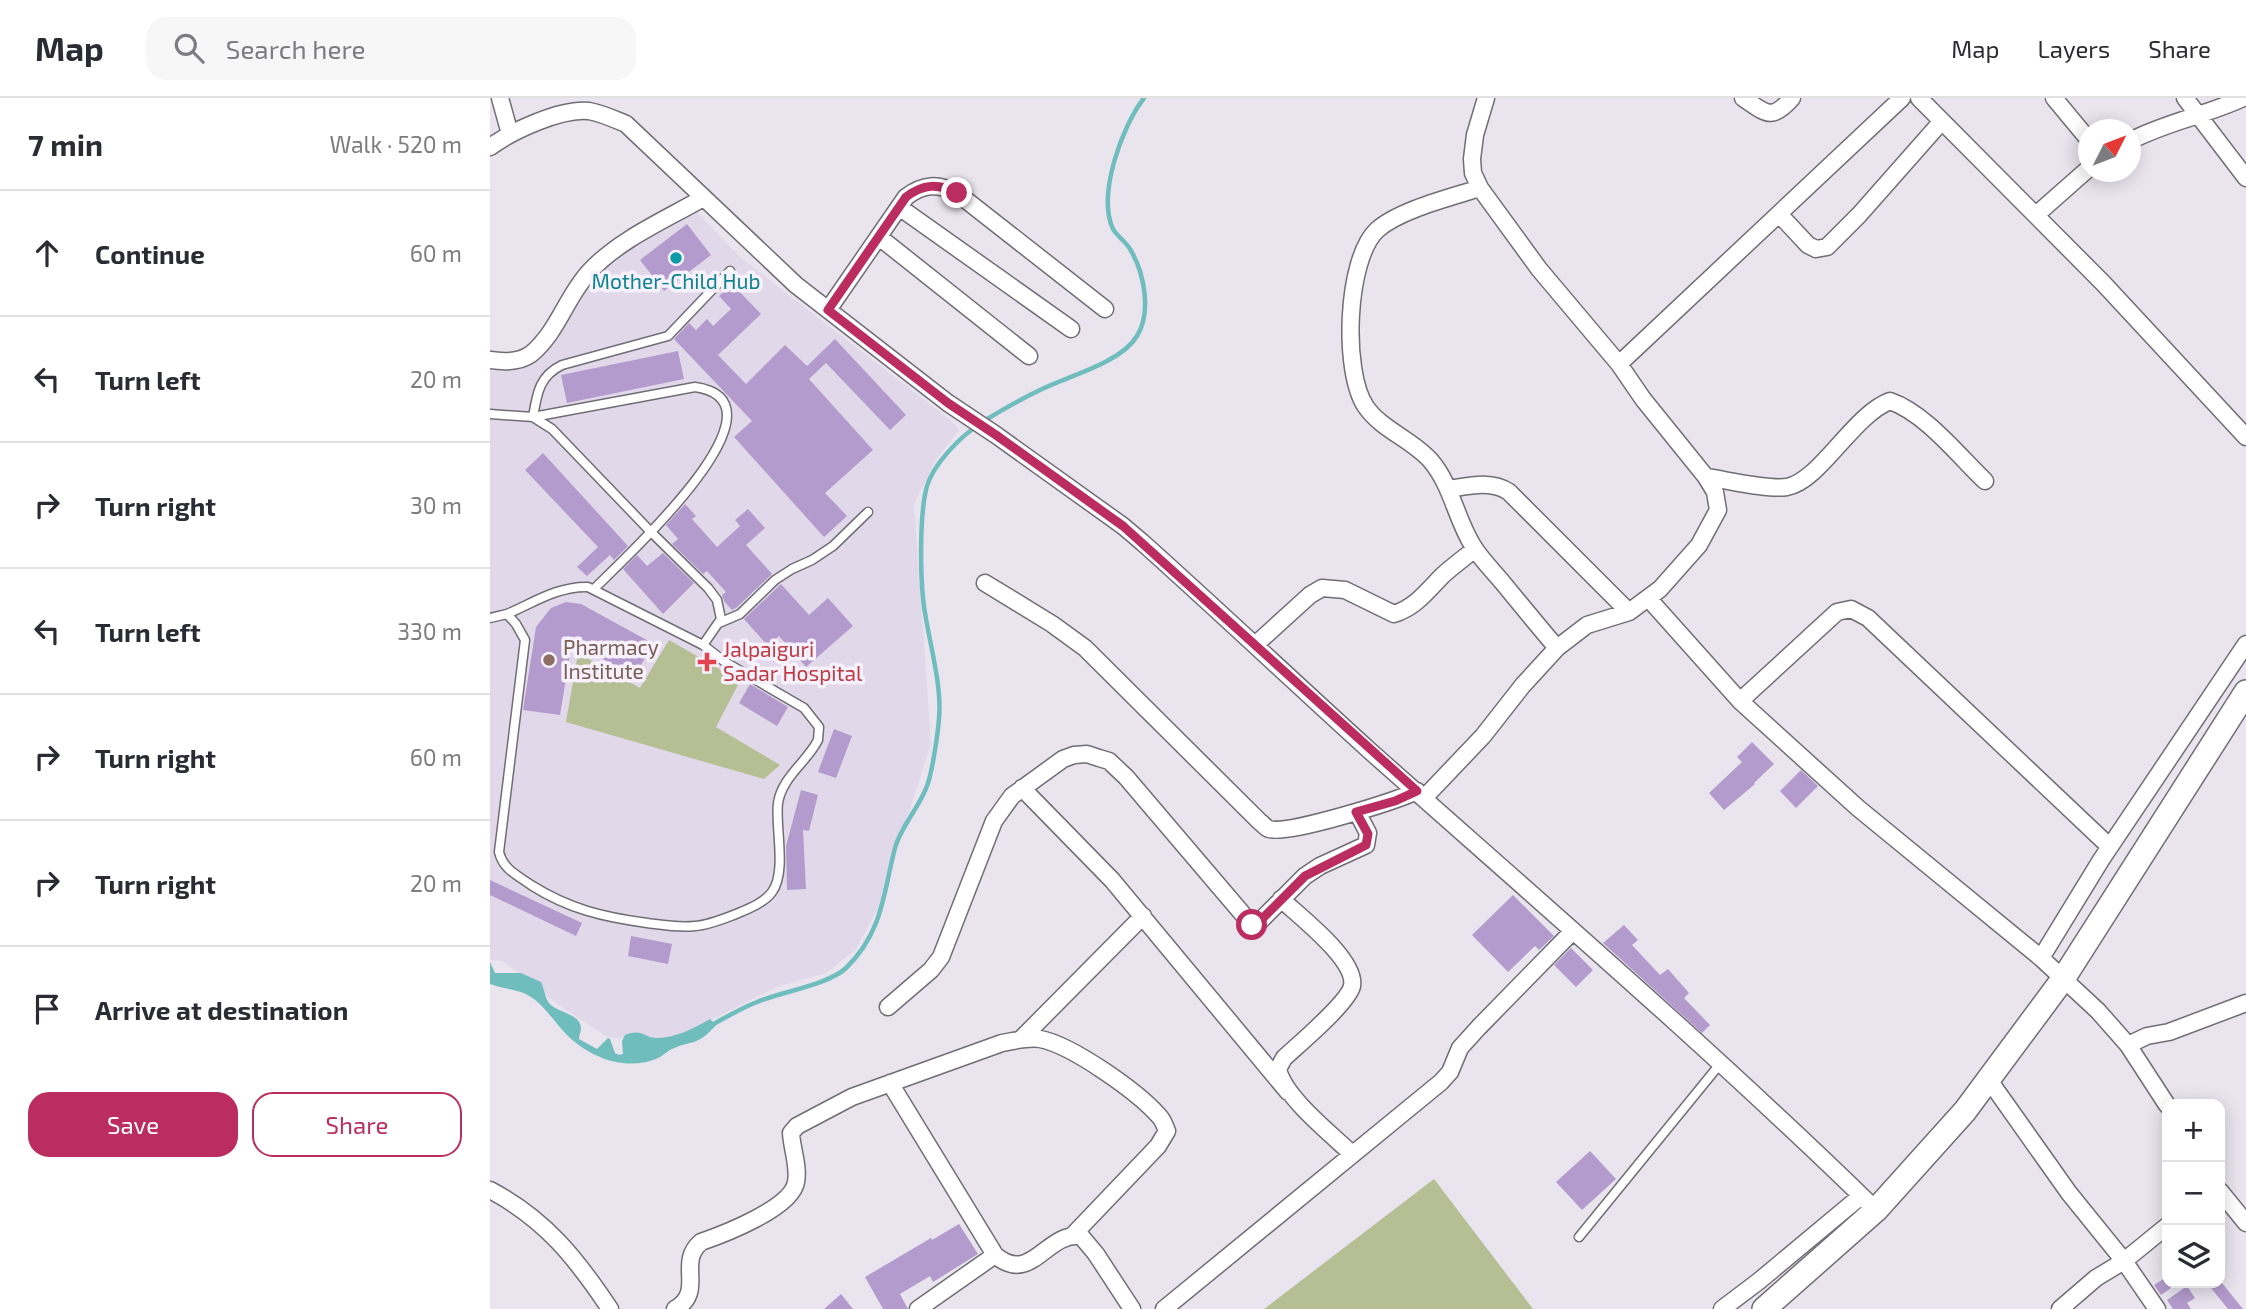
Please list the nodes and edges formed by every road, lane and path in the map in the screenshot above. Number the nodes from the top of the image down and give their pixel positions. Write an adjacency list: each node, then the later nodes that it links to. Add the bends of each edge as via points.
1 (500, 98): 13 (street)
2 (1486, 98): 18 (street, via 1472,159)
3 (1743, 98): 4 (street, via 1772,115)
4 (1792, 98)
5 (1902, 98): 21 (street)
6 (1919, 98): 11 (street)
7 (2054, 98): 12 (street)
8 (2185, 98): 10 (street)
9 (2243, 98): 10 (street)
10 (2198, 117): 14 (street); 17 (street)
11 (1942, 121): 21 (street, via 1827,247 1808,245); 22 (street)
12 (2078, 127)
13 (510, 134): 15 (street); 19 (street, via 573,111 607,116 634,131)
14 (2141, 136)
15 (490, 147)
16 (2078, 178): 22 (street)
17 (2246, 178)
18 (1480, 188): 30 (street); 36 (street, via 1411,212 1376,231 1359,269 1350,314 1350,339 1365,406 1430,460)
19 (703, 198): 26 (street); 29 (street, via 618,247 590,271 541,345 528,356)
20 (899, 207): 23 (street); 25 (street, via 918,188 945,187); 27 (street)
21 (1779, 214): 30 (street)
22 (2036, 215): 33 (street)
23 (878, 237): 26 (street); 28 (street)
24 (730, 271): 32 (lane, via 668,336 549,372 538,390)
25 (1105, 309)
26 (828, 310): 49 (street, via 948,403 1123,526)
27 (1071, 329)
28 (1029, 356)
29 (490, 360)
30 (1619, 364): 34 (street)
31 (490, 414): 32 (lane)
32 (533, 417): 38 (lane, via 552,429); 38 (lane, via 695,387 716,394 726,408 723,439 695,482)
33 (2246, 437)
34 (1706, 477): 35 (street, via 1777,488 1798,484 1870,412 1890,401 1917,416); 42 (street, via 1718,502 1711,526 1682,566)
35 (1985, 481)
36 (1449, 489): 39 (street); 43 (street, via 1490,484 1509,492)
37 (868, 512): 46 (lane, via 833,546 783,574 740,614)
38 (650, 531): 41 (lane); 46 (lane, via 713,593 720,607)
39 (1475, 549): 49 (street, via 1403,611 1394,614 1345,590 1322,588); 50 (street)
40 (985, 583): 55 (street, via 1085,649 1270,829)
41 (594, 589): 44 (lane, via 566,588); 48 (lane)
42 (1648, 598): 43 (street); 52 (street)
43 (1629, 612): 50 (street, via 1587,625)
44 (507, 614): 45 (lane); 48 (lane, via 522,632 525,650 501,861 554,899 620,919 696,926 759,903 776,885 781,793 814,746 819,727 804,708)
45 (490, 618)
46 (719, 623): 48 (lane)
47 (2246, 644): 56 (street)
48 (703, 645)
49 (1255, 645): 54 (street)
50 (1557, 648): 54 (street, via 1483,736)
51 (2246, 692): 61 (street)
52 (1740, 701): 56 (street, via 1837,612 1851,608 1868,618); 60 (street, via 1858,808)
53 (1022, 788): 57 (street, via 1074,754 1109,761 1248,922 1258,923); 58 (street); 63 (street, via 994,821 941,957)
54 (1421, 794): 55 (street); 59 (street)
55 (1356, 812): 57 (street, via 1368,834 1366,845 1314,870)
56 (2110, 847): 60 (street)
57 (1281, 899): 69 (street, via 1339,954 1352,976 1345,1000 1284,1058 1278,1069)
58 (1143, 916): 64 (street); 69 (street)
59 (1573, 931): 66 (street); 71 (street, via 1479,1027 1441,1082)
60 (2041, 958): 61 (street)
61 (2063, 979): 65 (street); 67 (street)
62 (2246, 1003): 65 (street)
63 (888, 1006)
64 (1021, 1039): 68 (street); 77 (street, via 1057,1045 1105,1072 1161,1118 1167,1131)
65 (2127, 1045): 70 (street)
66 (1720, 1064): 74 (street); 78 (lane)
67 (1989, 1080): 74 (street, via 1965,1111); 80 (street, via 2069,1194)
68 (890, 1083): 79 (street); 83 (street, via 852,1097 793,1130 794,1189 763,1216 695,1247 689,1261 689,1296)
69 (1288, 1091): 71 (street)
70 (2163, 1099)
71 (1352, 1154): 86 (street)
72 (490, 1190): 82 (street, via 549,1231)
73 (2225, 1197): 75 (street)
74 (1869, 1203): 81 (street); 87 (street)
75 (2246, 1223)
76 (2162, 1230): 80 (street)
77 (1073, 1235): 79 (street, via 1025,1264 1004,1263); 85 (street, via 1081,1236 1096,1254)
78 (1579, 1237)
79 (995, 1255): 84 (street)
80 (2124, 1261): 88 (street); 89 (street)
81 (1772, 1306)
82 (610, 1309)
83 (675, 1309)
84 (918, 1309)
85 (1132, 1309)
86 (1164, 1309)
87 (1722, 1309)
88 (2060, 1309)
89 (2157, 1309)

